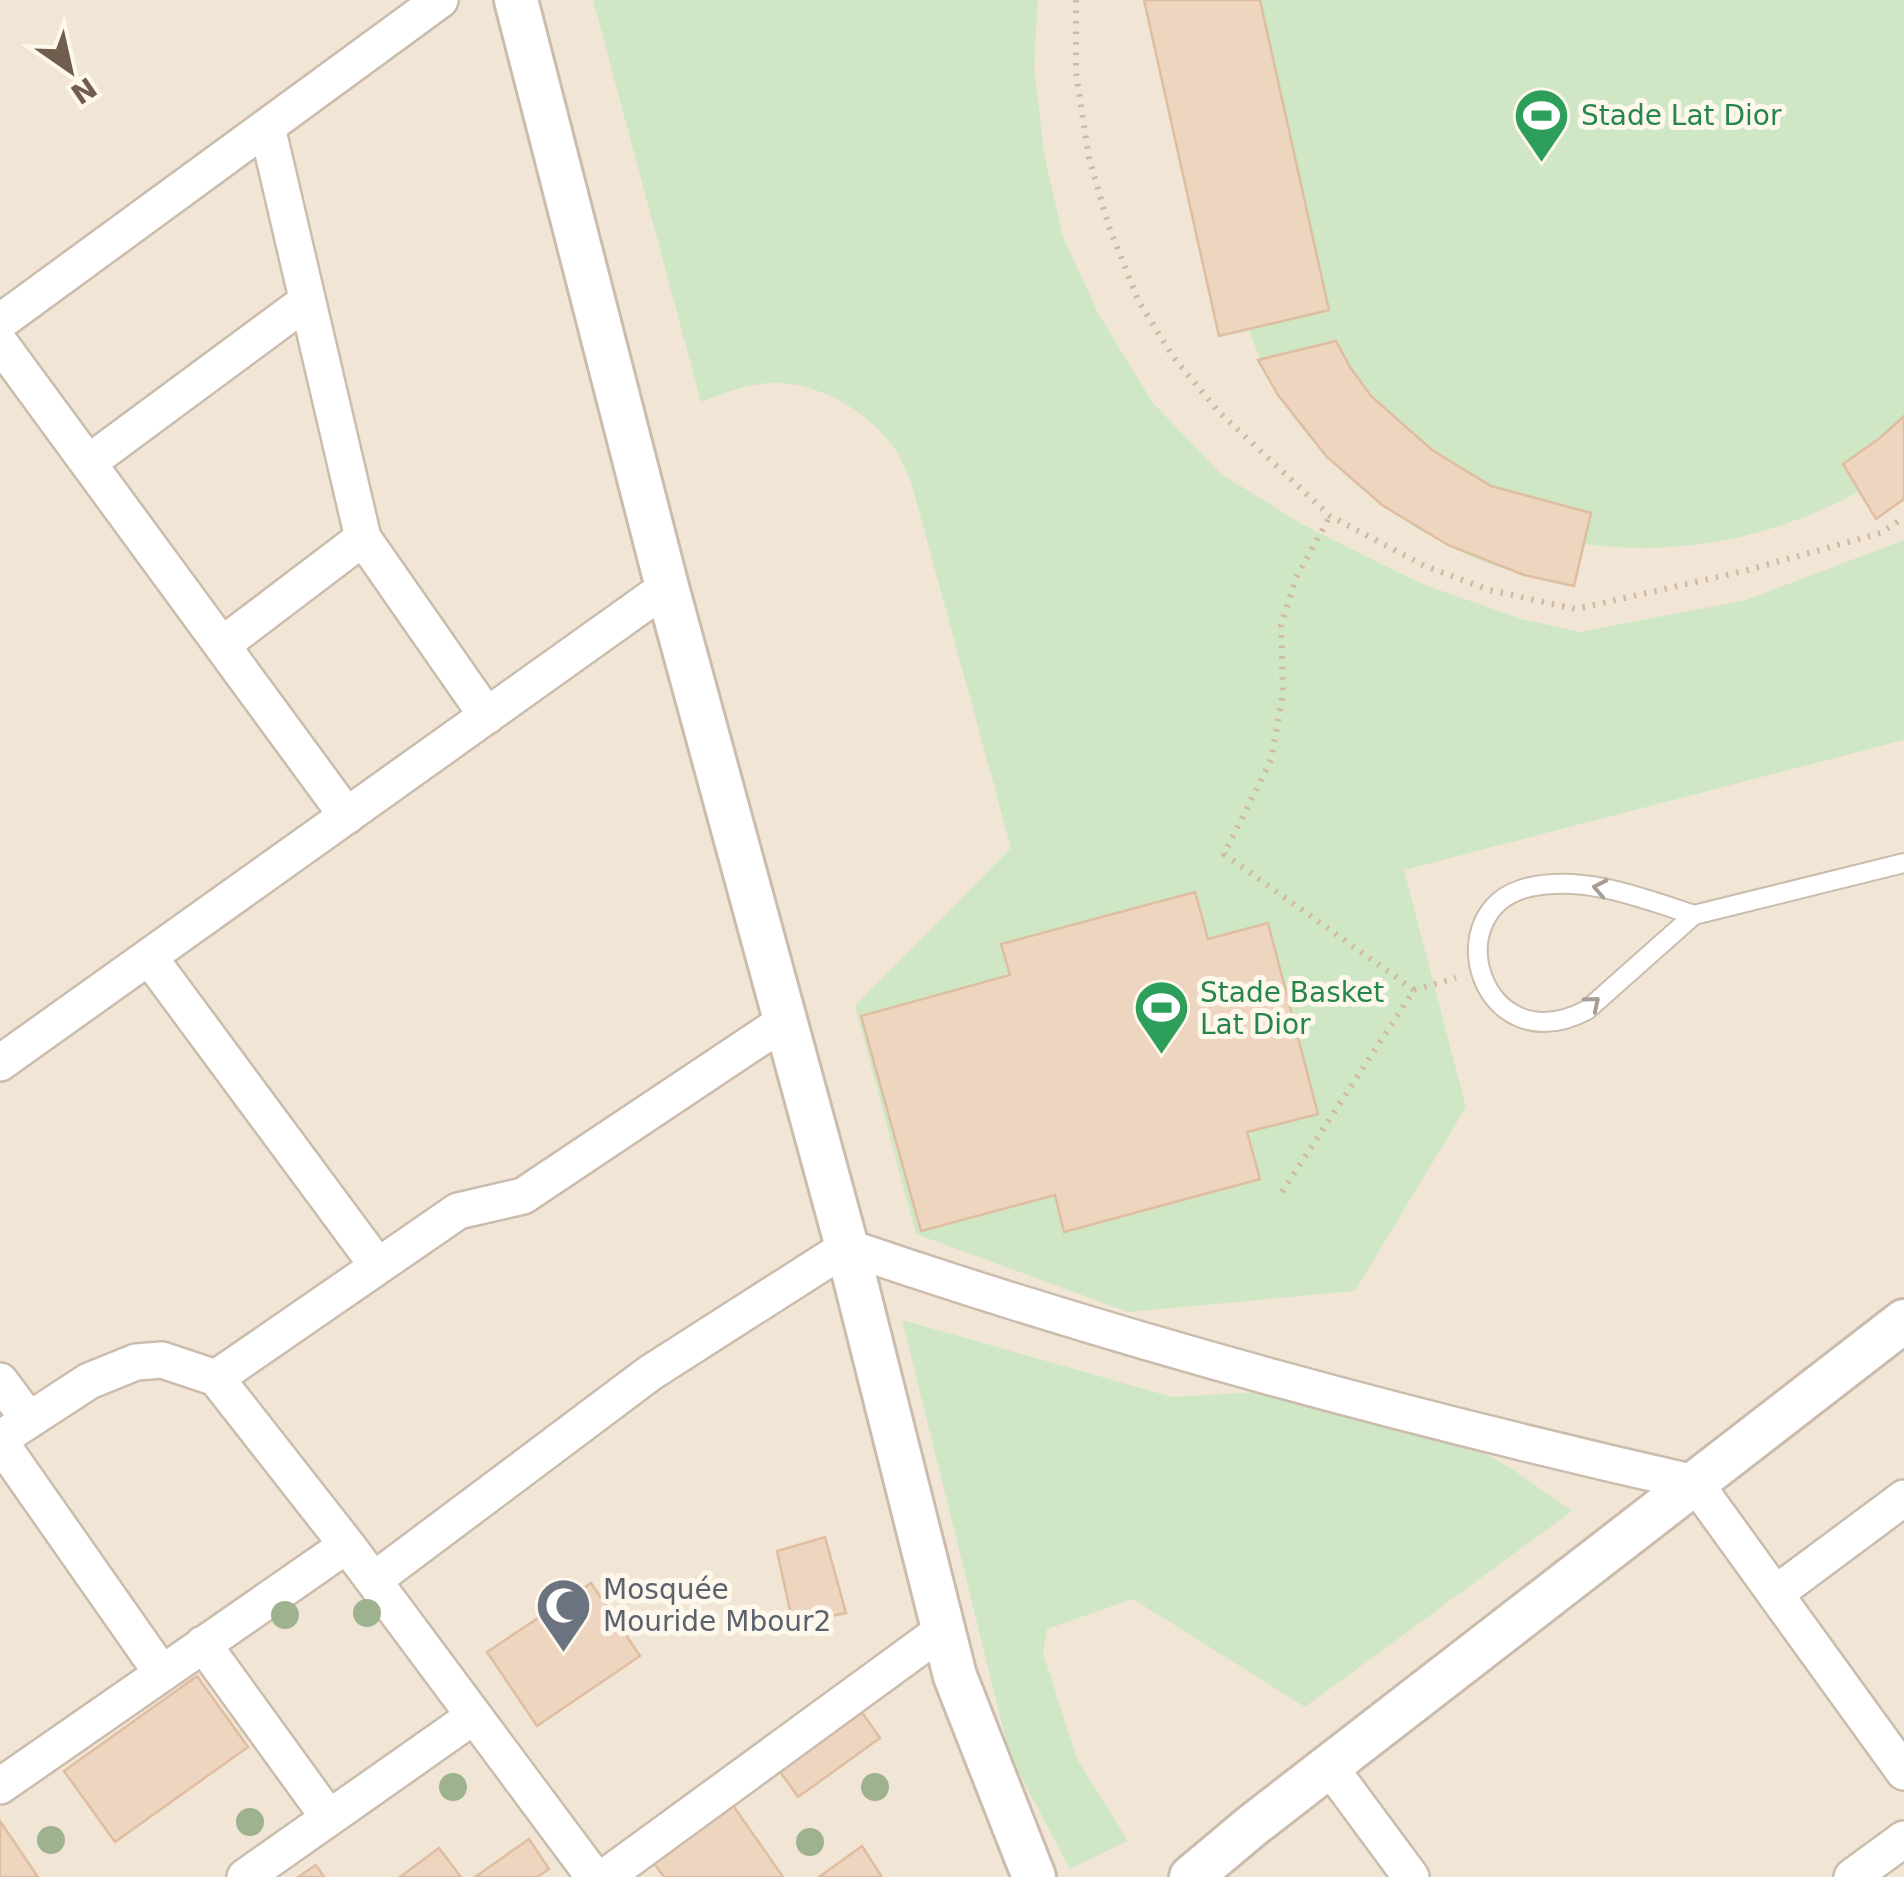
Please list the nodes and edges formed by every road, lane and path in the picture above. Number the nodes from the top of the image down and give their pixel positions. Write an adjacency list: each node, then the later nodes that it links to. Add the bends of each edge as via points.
1 (440, 0): 4 (street)
2 (516, 0): 12 (street)
3 (1076, 0): 9 (path, via 1076,73 1088,158 1138,300 1219,412)
4 (267, 126): 5 (street); 6 (street)
5 (308, 300): 8 (street); 11 (street)
6 (6, 303)
7 (0, 343): 8 (street)
8 (88, 463): 13 (street)
9 (1330, 516): 10 (path, via 1441,572 1576,609 1881,533); 20 (path, via 1296,578 1281,625 1282,693 1271,760 1224,854)
10 (1904, 517)
11 (364, 538): 13 (street); 14 (street)
12 (667, 587): 14 (street); 21 (street)
13 (222, 645): 15 (street)
14 (487, 716): 15 (street)
15 (347, 816): 18 (street)
16 (1904, 863): 17 (lane)
17 (1694, 916): 19 (lane, one-way to 17, via 1499,1006 1520,1018 1543,1024 1568,1020); 19 (lane, one-way to 19, via 1599,887 1525,888 1487,917 1478,940)
18 (149, 957): 22 (street); 25 (street)
19 (1480, 971): 20 (path)
20 (1414, 990): 23 (path)
21 (785, 1021): 24 (street); 25 (street, via 523,1196 458,1211)
22 (0, 1063)
23 (1282, 1192)
24 (848, 1247): 30 (street, via 1119,1334 1488,1436); 33 (street, via 650,1372); 35 (street)
25 (377, 1265): 27 (street)
26 (1904, 1322): 30 (street)
27 (216, 1378): 29 (street, via 162,1360 136,1362 89,1381); 32 (street)
28 (0, 1380): 29 (street)
29 (10, 1434): 37 (street)
30 (1695, 1483): 34 (street); 39 (street)
31 (1904, 1498): 34 (street)
32 (348, 1545): 33 (street); 36 (street)
33 (374, 1580): 38 (street)
34 (1775, 1594): 40 (street)
35 (943, 1630): 47 (street); 48 (street)
36 (203, 1644): 37 (street); 42 (street)
37 (161, 1672): 41 (street)
38 (474, 1716): 42 (street); 46 (street)
39 (1329, 1766): 43 (street); 51 (street)
40 (1904, 1772)
41 (0, 1786)
42 (329, 1818): 45 (street)
43 (1253, 1825): 49 (street); 50 (street)
44 (1904, 1839): 52 (street)
45 (245, 1877)
46 (594, 1877)
47 (604, 1877)
48 (1034, 1877)
49 (1191, 1877)
50 (1229, 1877)
51 (1411, 1877)
52 (1852, 1877)

